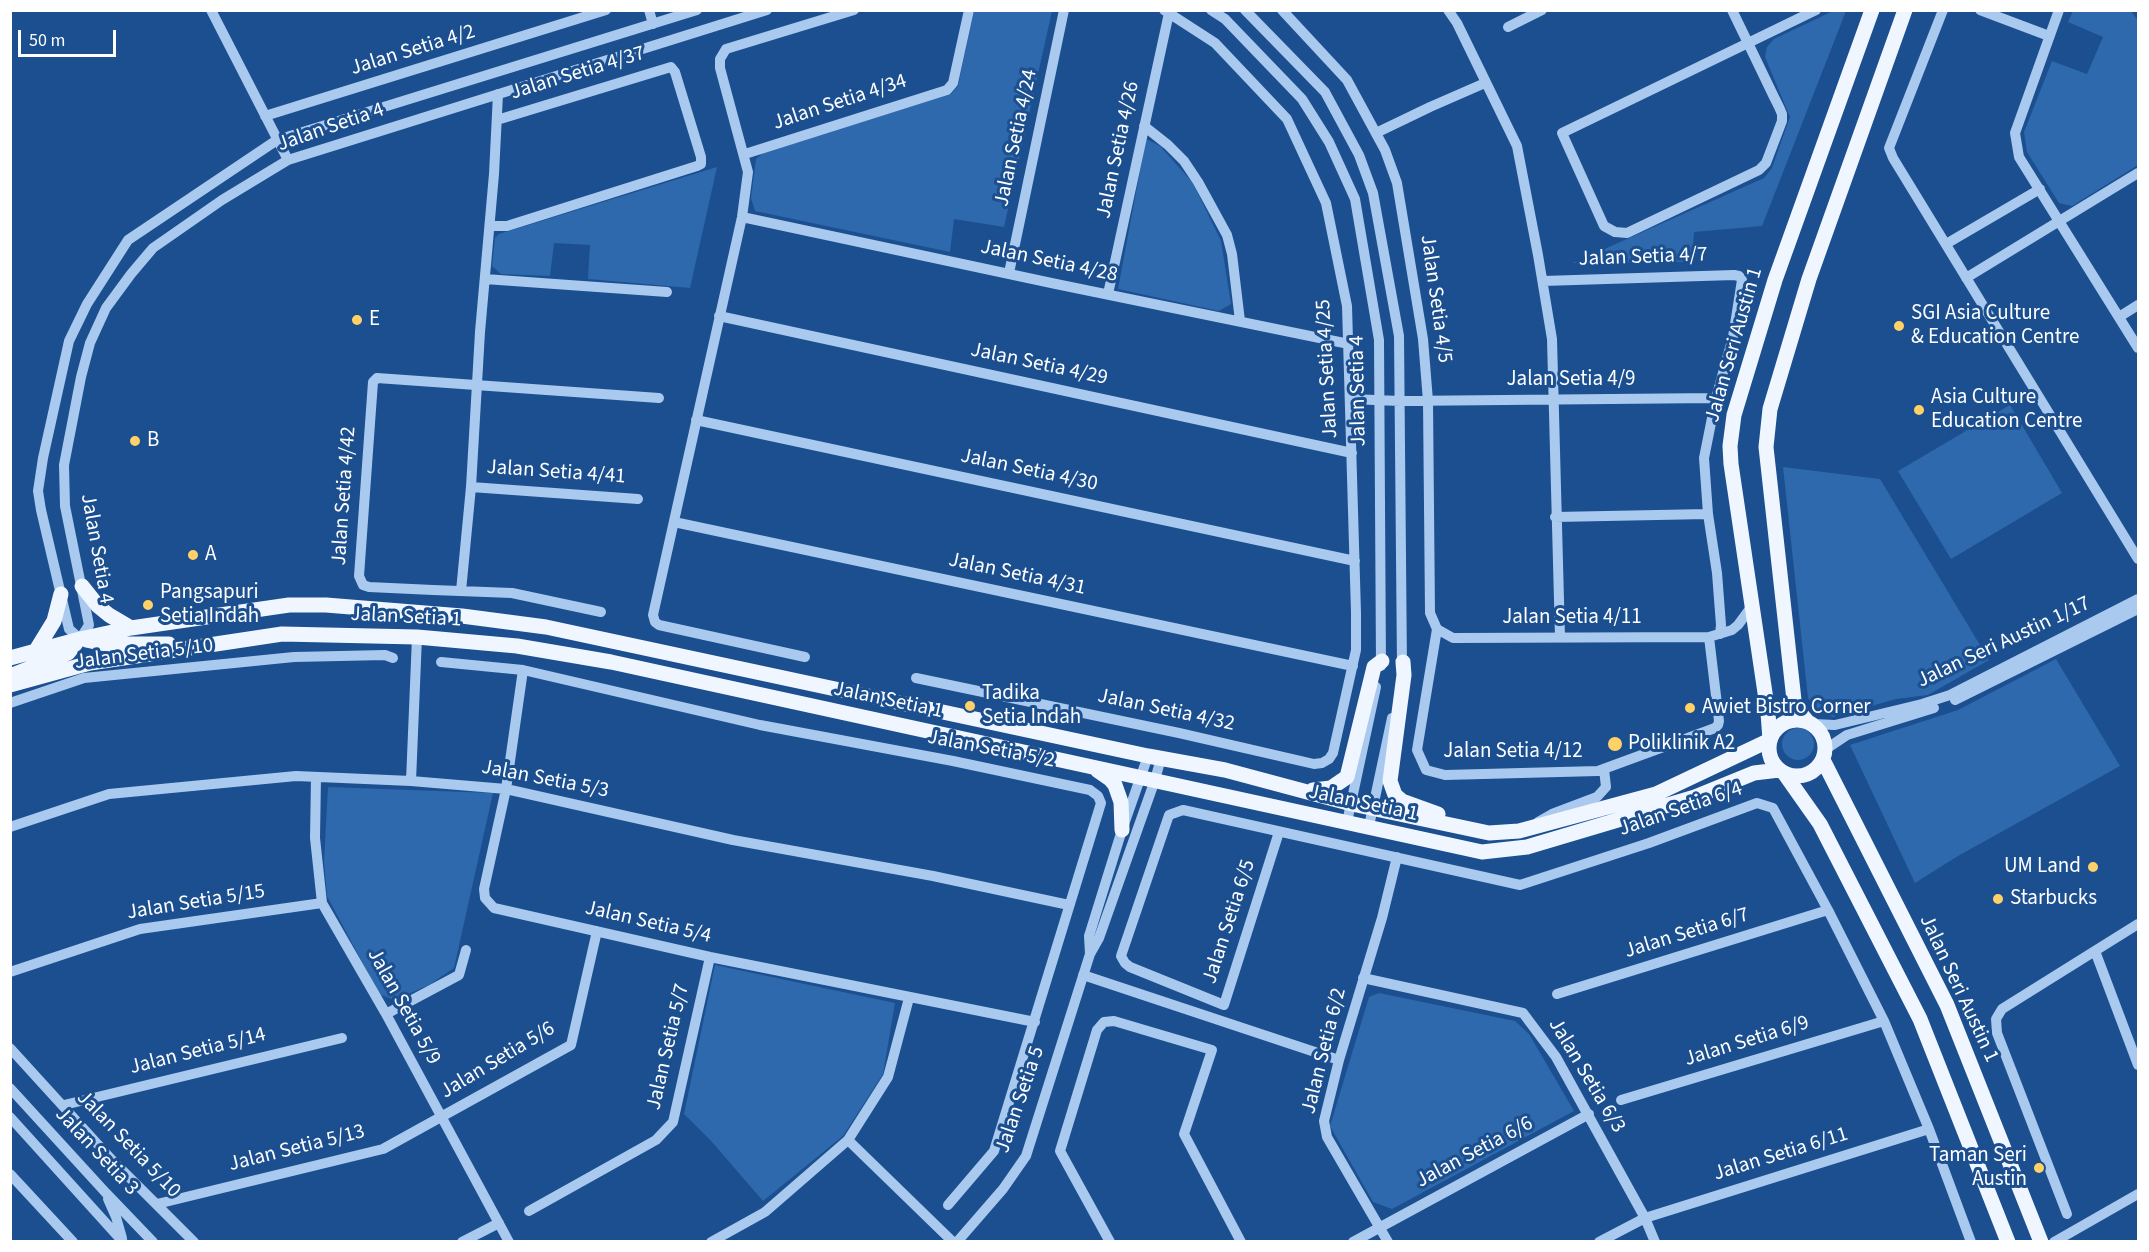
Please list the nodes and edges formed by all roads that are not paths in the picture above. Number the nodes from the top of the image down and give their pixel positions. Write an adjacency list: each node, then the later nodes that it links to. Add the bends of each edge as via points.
1 (211, 10): 29 (street)
2 (606, 10): 29 (street, Jalan Setia 4/2)
3 (649, 10): 23 (street)
4 (697, 10): 23 (street, Jalan Setia 4)
5 (767, 10): 28 (street, Jalan Setia 4)
6 (854, 10): 34 (street, via 726,49 720,68)
7 (969, 10): 34 (street, Jalan Setia 4/34, via 947,90)
8 (1064, 10): 42 (street, Jalan Setia 4/24)
9 (1211, 10): 22 (street, Jalan Setia 4)
10 (1245, 10): 61 (street, Jalan Setia 4, via 1325,92 1359,155 1373,193 1387,262 1399,336)
11 (1282, 10): 32 (street, Jalan Setia 4/5, via 1347,80)
12 (1448, 10): 27 (street)
13 (1542, 10): 24 (street)
14 (1732, 10): 26 (street)
15 (1816, 10): 26 (street)
16 (1872, 10): 75 (main road, Jalan Seri Austin 1, via 1775,280 1734,415 1731,464)
17 (1905, 10): 100 (main road, via 1809,279 1770,409 1766,447 1794,700)
18 (1943, 10): 41 (street, via 1889,148)
19 (1980, 10): 25 (street)
20 (2059, 10): 25 (street)
21 (1166, 12): 31 (street, Jalan Setia 4/26); 52 (street, Jalan Setia 4/25, via 1215,43 1287,119 1326,203 1347,306)
22 (1228, 15): 60 (street, Jalan Setia 4, via 1302,99 1329,142 1355,199 1379,340)
23 (653, 24): 33 (street, Jalan Setia 4)
24 (1508, 27)
25 (2049, 36): 37 (street, via 2015,133 2019,157)
26 (1748, 44): 26 (street, via 1562,134 1604,226 1627,233 1759,170 1766,163 1782,114)
27 (1485, 83): 32 (street); 45 (street, via 1516,146)
28 (498, 94): 30 (street); 35 (street, Jalan Setia 4)
29 (265, 116): 33 (street)
30 (497, 120): 40 (street); 40 (street, Jalan Setia 4/37, via 671,67 701,164 507,226)
31 (1143, 126): 47 (street, Jalan Setia 4/26); 51 (street, via 1184,161 1227,235)
32 (1376, 133): 58 (street, Jalan Setia 4/5, via 1397,183 1423,339)
33 (278, 140): 35 (street); 73 (street, Jalan Setia 4, via 128,240 87,304 69,341 38,490)
34 (745, 154): 38 (street, via 748,172)
35 (288, 160): 71 (street, Jalan Setia 4, via 153,248 106,308 90,343 64,465 65,506)
36 (2139, 173): 39 (street)
37 (2040, 189): 39 (street); 41 (street)
38 (742, 217): 42 (street, Jalan Setia 4/28); 49 (street)
39 (2060, 222): 43 (street); 50 (street)
40 (490, 226): 44 (street)
41 (1946, 244): 43 (street)
42 (1009, 273): 47 (street, Jalan Setia 4/28)
43 (1966, 278): 69 (street)
44 (485, 279): 46 (street); 54 (street)
45 (1543, 281): 56 (street, Jalan Setia 4/7, via 1739,276 1742,280 1733,337); 59 (street, via 1552,339)
46 (667, 292)
47 (1108, 294): 51 (street, Jalan Setia 4/28)
48 (2139, 305): 50 (street)
49 (719, 316): 62 (street); 63 (street, Jalan Setia 4/29)
50 (2119, 317): 53 (street)
51 (1240, 321): 52 (street, Jalan Setia 4/28)
52 (1349, 344): 57 (street, Jalan Setia 4/25)
53 (2139, 348)
54 (476, 386): 55 (street); 64 (street); 72 (street, Jalan Setia 4/42, via 377,378 373,382 359,576 363,585)
55 (658, 398)
56 (1716, 398): 59 (street, Jalan Setia 4/9); 66 (street, via 1704,458)
57 (1350, 399): 60 (street, Jalan Setia 4/9); 63 (street, Jalan Setia 4/25)
58 (1428, 400): 59 (street, Jalan Setia 4/9); 61 (street, Jalan Setia 4/9); 81 (street, Jalan Setia 4/5, via 1430,613)
59 (1552, 400): 67 (street)
60 (1380, 401): 61 (street, Jalan Setia 4/9); 91 (street, Jalan Setia 4)
61 (1400, 401): 93 (street, Jalan Setia 4)
62 (696, 420): 68 (street); 70 (street, Jalan Setia 4/30)
63 (1352, 453): 70 (street, Jalan Setia 4/25)
64 (471, 487): 65 (street, Jalan Setia 4/41); 72 (street)
65 (638, 499)
66 (1708, 514): 67 (street); 82 (street, via 1721,625)
67 (1555, 517): 84 (street)
68 (674, 522): 88 (street, via 653,615 655,622); 94 (street, Jalan Setia 4/31)
69 (2137, 558)
70 (1355, 561): 94 (street, Jalan Setia 4/25)
71 (82, 586): 80 (main road, via 98,606); 85 (street, Jalan Setia 4, via 89,625)
72 (461, 591): 78 (street, Jalan Setia 4/42, via 512,594)
73 (61, 594): 85 (street, Jalan Setia 4, via 69,629); 87 (main road, via 54,621)
74 (2139, 599): 100 (street, Jalan Seri Austin 1/17, via 1950,695 1835,725)
75 (1752, 606): 82 (street, Jalan Setia 4/11, via 1732,630); 101 (main road, Jalan Seri Austin 1)
76 (2139, 609): 103 (street, Jalan Seri Austin 1/17, via 1956,700 1847,735)
77 (368, 610): 79 (main road, Jalan Setia 1); 80 (main road, Jalan Setia 1, via 290,605); 83 (main road, via 402,616 413,625)
78 (601, 612)
79 (462, 616): 83 (main road, via 438,620); 104 (main road, Jalan Setia 1, via 546,627)
80 (131, 628): 85 (main road, Jalan Setia 1)
81 (1437, 629): 84 (street, Jalan Setia 4/11, via 1453,638); 106 (street, Jalan Setia 4/12, via 1417,750 1426,770 1445,775)
82 (1714, 636): 84 (street, Jalan Setia 4/11); 106 (street, Jalan Setia 4/12, via 1718,725)
83 (417, 637): 86 (main road, Jalan Setia 1, via 282,634); 105 (main road, Jalan Setia 1, via 517,646 611,662); 111 (street)
84 (1560, 638)
85 (80, 639): 86 (main road, via 105,644); 87 (main road, Jalan Setia 1); 96 (main road, via 68,652)
86 (208, 645): 98 (main road, Jalan Setia 1, via 90,663)
87 (35, 652): 89 (main road, Jalan Setia 1)
88 (805, 657)
89 (10, 658)
90 (393, 658): 99 (street, Jalan Setia 5/10, via 294,657 84,678)
91 (1382, 661): 107 (main road, via 1374,667 1347,777 1331,789 1316,791); 113 (street, Jalan Setia 4)
92 (441, 662): 95 (street, Jalan Setia 5/2)
93 (1403, 662): 114 (street, Jalan Setia 4); 122 (main road, via 1390,781 1395,795)
94 (1353, 666): 102 (street, Jalan Setia 4/25)
95 (523, 670): 112 (street, Jalan Setia 5/4); 125 (street, Jalan Setia 5/2, via 760,725 1090,790 1101,804)
96 (10, 676)
97 (916, 678): 102 (street, Jalan Setia 4/32, via 1314,764 1329,759)
98 (10, 685)
99 (10, 703)
100 (1810, 723): 101 (main road, via 1787,721); 103 (main road, via 1820,730)
101 (1770, 740): 108 (main road, via 1770,756); 119 (main road, Jalan Setia 1, via 1656,794)
102 (1333, 753)
103 (1824, 754): 108 (main road, via 1811,773 1793,776); 179 (main road, Jalan Seri Austin 1, via 1947,1005)
104 (1154, 757): 107 (main road, Jalan Setia 1); 110 (street, Jalan Setia 5)
105 (1091, 766): 110 (main road, Jalan Setia 1); 120 (main road, via 1115,785)
106 (1604, 769): 119 (street, via 1606,787 1597,797 1541,819)
107 (1225, 770): 113 (main road, Jalan Setia 1)
108 (1782, 771): 117 (main road, Jalan Setia 1, via 1754,773 1695,797 1527,847 1482,852); 178 (main road, via 1820,824 1924,1030)
109 (316, 777): 111 (street, Jalan Setia 5/3); 118 (street, Jalan Setia 5/3, via 109,794); 124 (street, Jalan Setia 5/9, via 315,838)
110 (1148, 779): 116 (main road, Jalan Setia 1); 120 (street, Jalan Setia 5); 131 (street, Jalan Setia 5, via 1099,938)
111 (411, 781): 112 (street, Jalan Setia 5/3)
112 (506, 789): 125 (street, Jalan Setia 5/3, via 733,840); 128 (street, Jalan Setia 5/4, via 485,898 494,908)
113 (1352, 804): 114 (main road, Jalan Setia 1); 116 (street, Jalan Setia 4)
114 (1373, 808): 117 (street, Jalan Setia 4); 122 (main road, Jalan Setia 1)
115 (1175, 813): 121 (street, Jalan Setia 6/4, via 1183,810); 121 (street, Jalan Setia 6/5, via 1169,815 1121,956 1130,968 1224,1005)
116 (1347, 822): 117 (main road, Jalan Setia 1)
117 (1369, 826)
118 (10, 827)
119 (1534, 827): 122 (main road, Jalan Setia 1)
120 (1122, 830): 131 (street, Jalan Setia 5, via 1089,936)
121 (1279, 832): 123 (street, Jalan Setia 6/4)
122 (1489, 833)
123 (1397, 857): 126 (street, Jalan Setia 6/4, via 1520,885 1757,803 1773,808); 135 (street, Jalan Setia 6/2)
124 (322, 903): 133 (street, Jalan Setia 5/15, via 140,928); 138 (street, Jalan Setia 5/9)
125 (1069, 905): 140 (street, Jalan Setia 5/2)
126 (1828, 910): 136 (street, Jalan Setia 6/7); 139 (street, Jalan Setia 6/4)
127 (2139, 924): 130 (street)
128 (597, 931): 132 (street, Jalan Setia 5/4); 150 (street, Jalan Setia 5/6, via 571,1045)
129 (466, 950): 138 (street, via 459,975)
130 (2095, 951): 143 (street); 159 (street, via 2002,1009 1996,1019 1997,1033)
131 (1089, 954): 134 (street, Jalan Setia 5)
132 (710, 957): 137 (street, Jalan Setia 5/4); 158 (street, Jalan Setia 5/7, via 673,1122 656,1140)
133 (10, 972)
134 (1083, 975): 144 (street); 170 (street, Jalan Setia 5, via 1026,1156 1003,1190)
135 (1363, 978): 144 (street, Jalan Setia 6/2); 148 (street, Jalan Setia 6/3, via 1523,1013 1556,1057)
136 (1557, 994)
137 (909, 998): 140 (street, Jalan Setia 5/4); 152 (street, via 888,1077)
138 (386, 1014): 150 (street, Jalan Setia 5/9)
139 (1884, 1021): 146 (street, Jalan Setia 6/9); 151 (street, Jalan Setia 6/4)
140 (1035, 1022): 157 (street, Jalan Setia 5/2, via 994,1151)
141 (342, 1038): 147 (street, Jalan Setia 5/14)
142 (10, 1048): 147 (street, Jalan Setia 5/10)
143 (2138, 1059)
144 (1339, 1060): 162 (street, Jalan Setia 6/2, via 1324,1121 1327,1137)
145 (10, 1088): 154 (street, Jalan Setia 3)
146 (1621, 1100)
147 (64, 1106): 156 (street, Jalan Setia 5/10)
148 (1589, 1114): 160 (street, Jalan Setia 6/3); 162 (street, Jalan Setia 6/6)
149 (10, 1117): 163 (street, Jalan Setia 3)
150 (441, 1118): 156 (street, Jalan Setia 5/13, via 383,1149); 161 (street, Jalan Setia 5/9)
151 (1929, 1129): 160 (street, Jalan Setia 6/11); 177 (street, Jalan Setia 6/4)
152 (848, 1140): 169 (street, via 765,1212); 170 (street)
153 (10, 1174): 164 (street)
154 (106, 1194): 163 (street); 165 (street, Jalan Setia 3)
155 (2139, 1194): 180 (street)
156 (157, 1204): 166 (street, Jalan Setia 5/10)
157 (948, 1205)
158 (529, 1211)
159 (2067, 1214)
160 (1645, 1218): 175 (street, Jalan Setia 6/11); 176 (street, Jalan Setia 6/3)
161 (499, 1223): 167 (street); 168 (street, Jalan Setia 5/9)
162 (1380, 1226): 173 (street, Jalan Setia 6/6); 174 (street, Jalan Setia 6/2)
163 (123, 1241)
164 (73, 1242)
165 (153, 1242)
166 (194, 1242)
167 (462, 1242)
168 (509, 1242)
169 (711, 1242)
170 (955, 1242)
171 (1110, 1242): 172 (street, via 1060,1151 1097,1030 1104,1022 1114,1021 1212,1050 1184,1134)
172 (1241, 1242)
173 (1353, 1242)
174 (1388, 1242)
175 (1599, 1242)
176 (1655, 1242)
177 (1971, 1242)
178 (2008, 1242)
179 (2041, 1242)
180 (2054, 1242)

